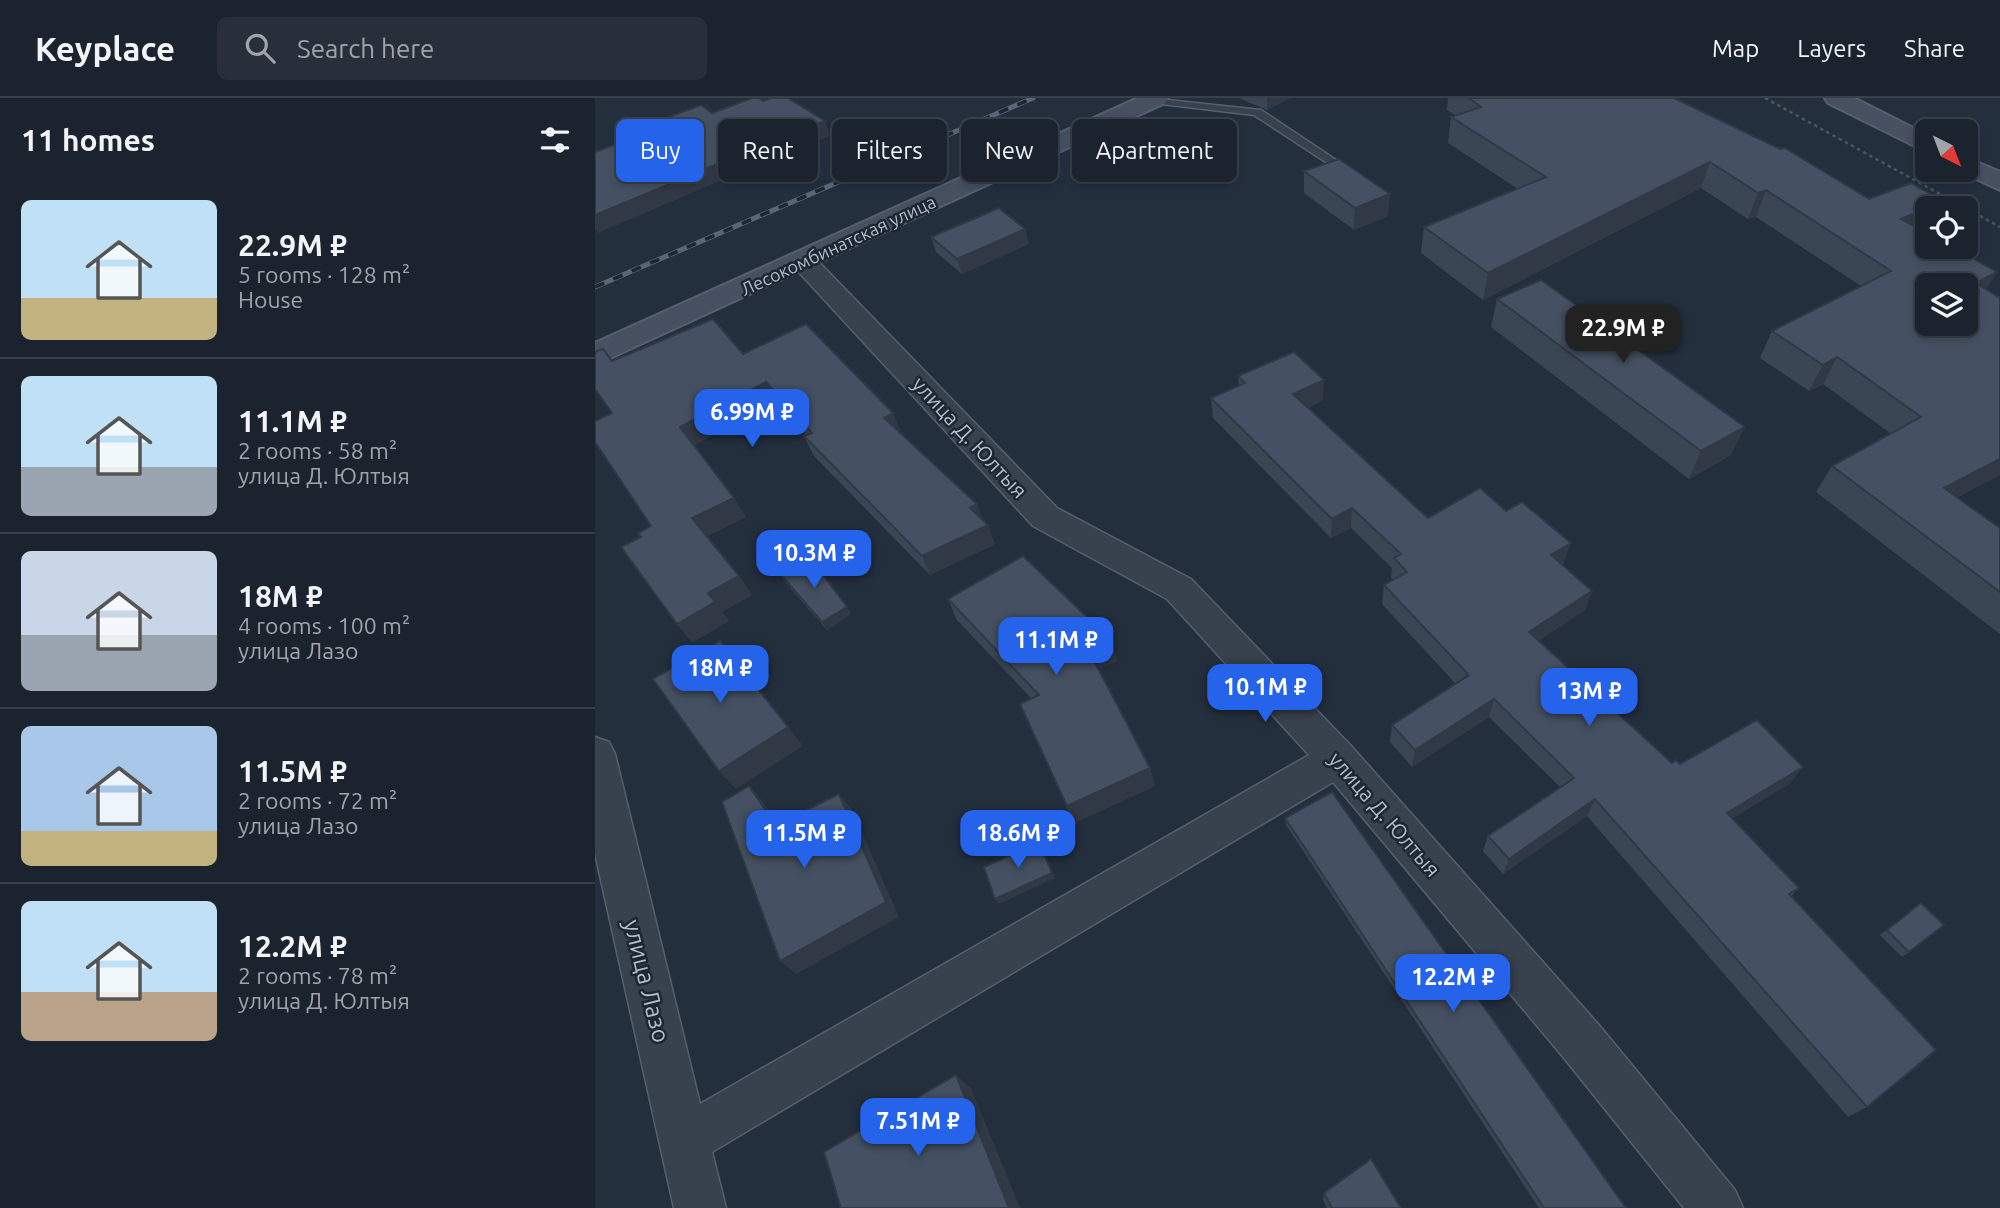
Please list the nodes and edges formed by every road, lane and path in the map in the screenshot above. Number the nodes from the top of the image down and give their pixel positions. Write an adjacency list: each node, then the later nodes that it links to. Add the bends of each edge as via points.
1 (1765, 98): 8 (path)
2 (1836, 98): 4 (main road)
3 (1155, 99): 6 (lane, via 1257,112); 9 (main road, Лесокомбинатская улица)
4 (1915, 139)
5 (1978, 171): 7 (main road)
6 (1359, 180)
7 (2000, 182)
8 (2000, 227)
9 (804, 262): 10 (main road, Лесокомбинатская улица); 12 (street, улица Д. Юлтыя, via 1045,516 1179,589)
10 (595, 355)
11 (595, 754): 13 (street, улица Лазо)
12 (1338, 759): 14 (street); 16 (street, улица Д. Юлтыя, via 1581,1041)
13 (607, 873): 14 (street, улица Лазо)
14 (685, 1140): 15 (street, улица Лазо)
15 (700, 1208)
16 (1717, 1208)

